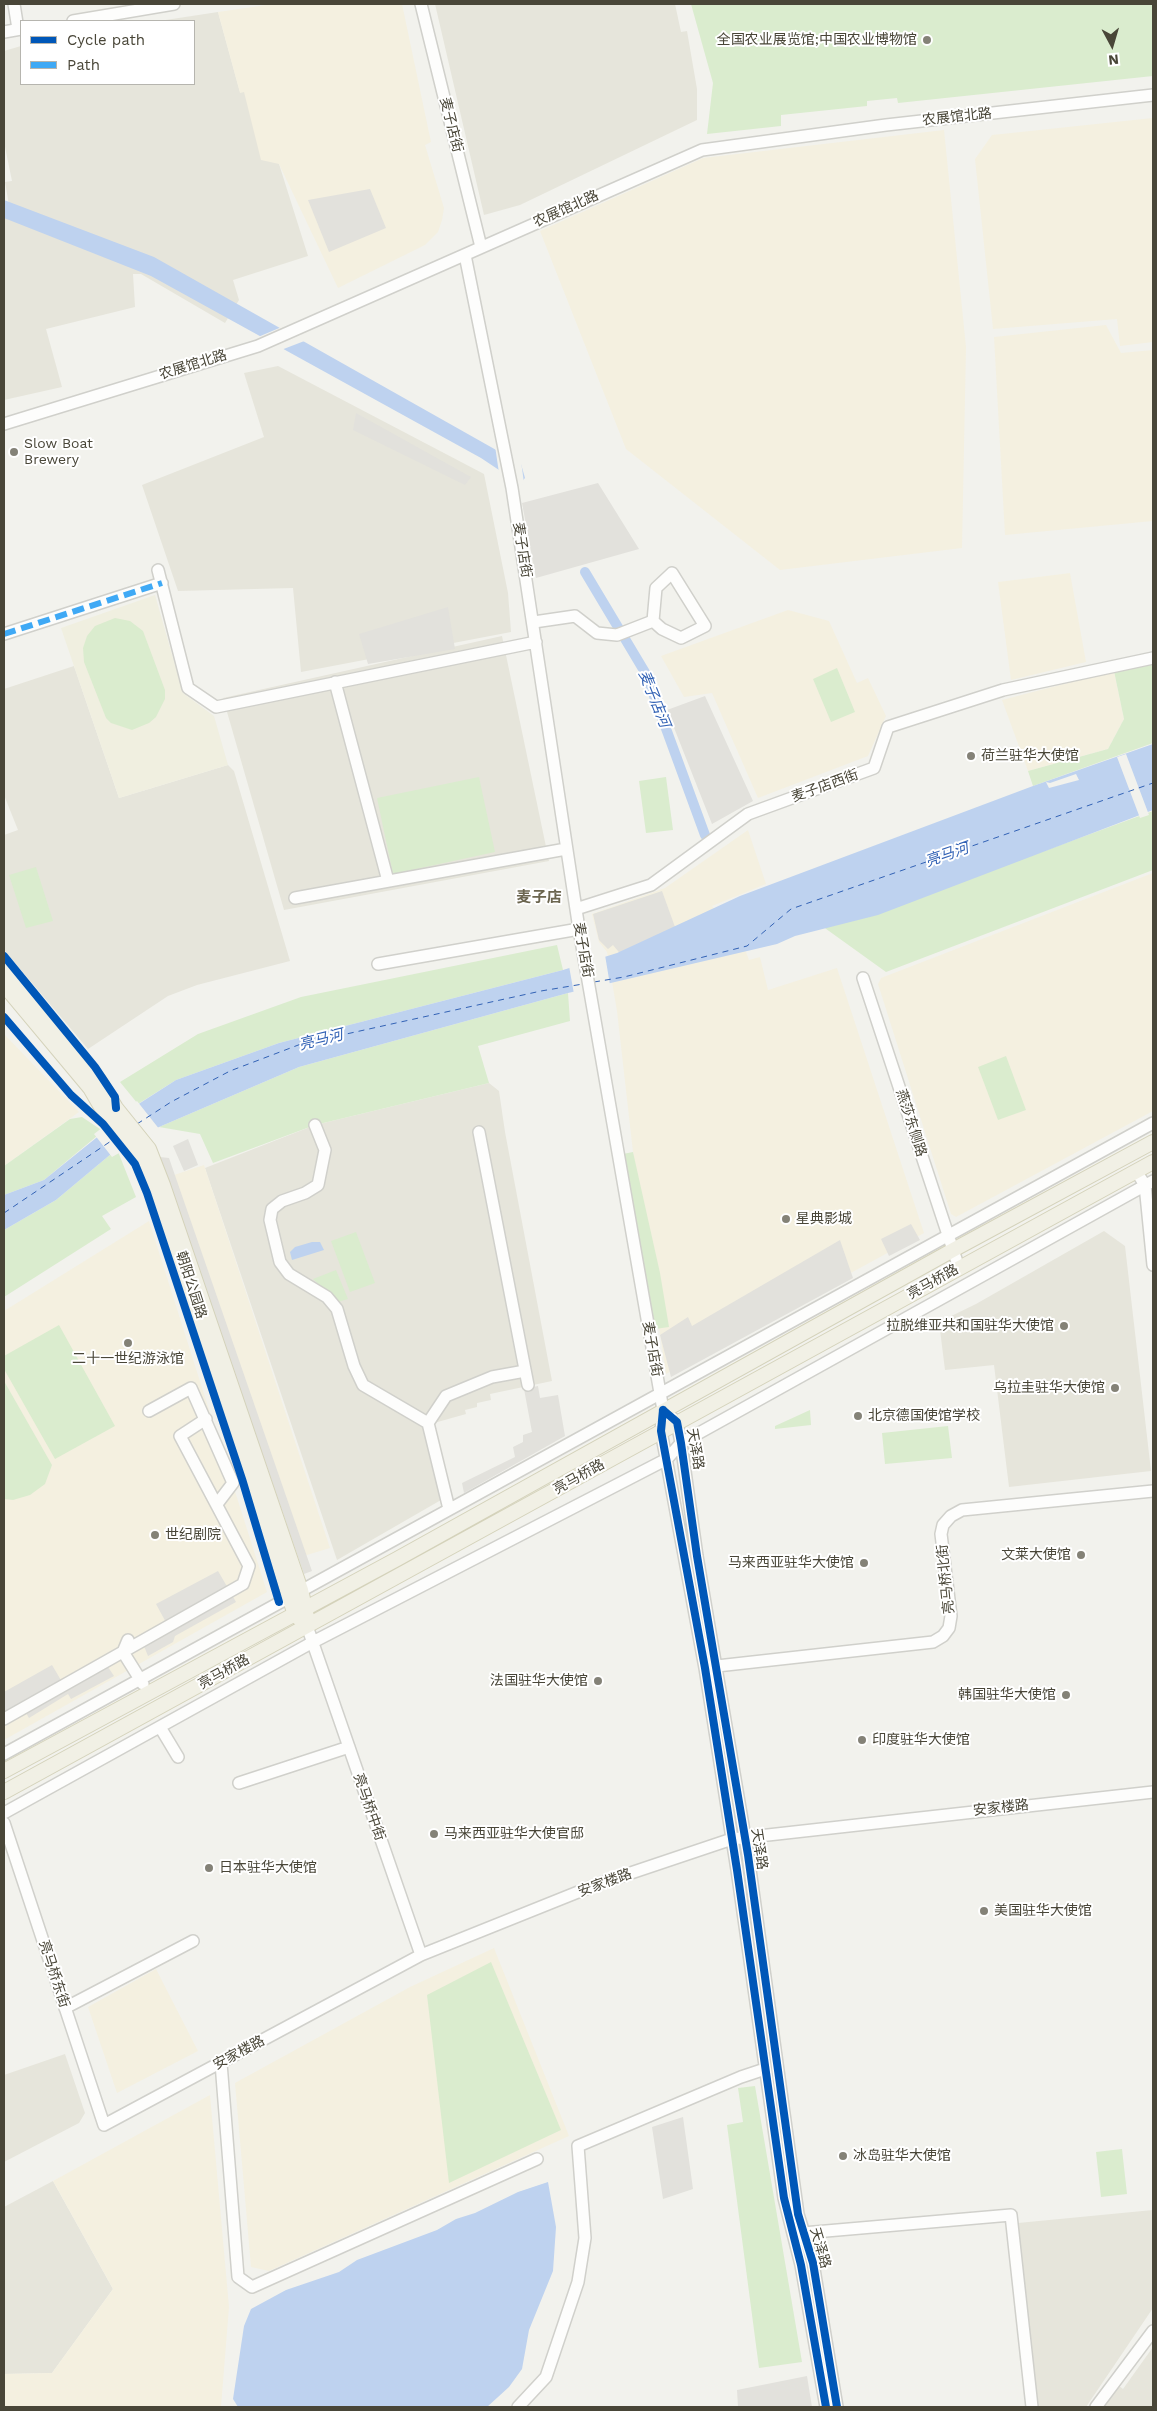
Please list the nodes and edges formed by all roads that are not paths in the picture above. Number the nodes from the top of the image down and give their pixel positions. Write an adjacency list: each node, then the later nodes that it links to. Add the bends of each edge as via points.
1 (14, 4): 5 (street)
2 (174, 4): 4 (street)
3 (421, 4): 8 (street, 麦子店街)
4 (78, 20)
5 (20, 29): 6 (street)
6 (4, 32)
7 (1153, 95): 8 (street, 农展馆北路, via 886,125 702,150)
8 (481, 247): 9 (street, 农展馆北路)
9 (465, 255): 10 (street, 农展馆北路, via 264,343); 14 (street, 麦子店街, via 504,445)
10 (4, 424)
11 (158, 570): 12 (street)
12 (162, 583): 15 (street); 18 (street, via 188,688 216,707)
13 (653, 621): 13 (street, via 681,638 705,626 672,573 656,588); 14 (street, via 617,635 597,633 576,616)
14 (534, 622): 16 (street, 麦子店街)
15 (4, 634)
16 (536, 642): 18 (street); 19 (street, 麦子店街)
17 (1153, 658): 22 (street, 麦子店西街, via 1003,690 888,727 874,768 748,814 651,885)
18 (335, 682): 20 (street)
19 (566, 849): 20 (street); 22 (street, 麦子店街)
20 (388, 881): 21 (street)
21 (295, 898)
22 (576, 909): 23 (street, 麦子店街)
23 (579, 929): 24 (street); 43 (street, 麦子店街)
24 (378, 964)
25 (4, 969): 28 (main road, 朝阳公园路, via 98,1080)
26 (863, 978): 37 (street, 燕莎东侧路)
27 (4, 985): 28 (main road, 朝阳公园路)
28 (112, 1111): 33 (main road, 朝阳公园路)
29 (1153, 1123): 37 (street)
30 (315, 1125): 48 (street, via 325,1150 318,1185 272,1209 270,1220 280,1262 289,1274 327,1297 337,1309 363,1385)
31 (479, 1132): 41 (street)
32 (1153, 1142): 38 (main road, 亮马桥路)
33 (145, 1153): 52 (main road, 朝阳公园路, via 156,1198); 57 (main road, 朝阳公园路, via 163,1185)
34 (1153, 1162): 35 (main road, 亮马桥路)
35 (1136, 1171): 36 (street); 40 (main road, 亮马桥路)
36 (1149, 1183): 39 (street); 50 (street)
37 (948, 1236): 38 (street, 燕莎东侧路); 43 (street)
38 (953, 1250): 40 (street, 燕莎东侧路); 44 (main road, 亮马桥路)
39 (1153, 1265)
40 (959, 1268): 47 (main road, 亮马桥路)
41 (525, 1370): 42 (street); 48 (street, via 492,1377 446,1396)
42 (528, 1385)
43 (660, 1392): 44 (street, 麦子店街); 56 (street)
44 (663, 1410): 47 (street, 天泽路); 49 (street, 天泽路); 58 (main road, 亮马桥路)
45 (149, 1411): 46 (street, via 191,1388)
46 (206, 1419): 53 (street); 55 (street, via 180,1436)
47 (678, 1422): 49 (main road, 亮马桥路); 50 (street, 天泽路)
48 (428, 1423): 56 (street)
49 (661, 1431): 51 (street, 天泽路); 59 (main road, 亮马桥路)
50 (681, 1444): 51 (street); 63 (street, 天泽路)
51 (667, 1458): 61 (street); 63 (street, 天泽路)
52 (250, 1475): 53 (street); 57 (main road, 朝阳公园路)
53 (233, 1483): 55 (street)
54 (1153, 1491): 63 (street, 亮马桥北街, via 962,1510 950,1516 941,1534 951,1616 943,1636 933,1642)
55 (217, 1504): 62 (street, via 249,1566 243,1584)
56 (449, 1509): 57 (street)
57 (295, 1594): 58 (main road, 朝阳公园路); 64 (street)
58 (301, 1611): 59 (main road, 朝阳公园路); 65 (main road, 亮马桥路)
59 (307, 1626): 61 (street, 亮马桥中街); 73 (main road, 亮马桥路)
60 (128, 1640): 62 (street)
61 (313, 1642): 67 (street); 68 (street, 亮马桥中街)
62 (123, 1652): 64 (street); 66 (street)
63 (710, 1667): 77 (street, 天泽路); 78 (street, 天泽路)
64 (140, 1680): 65 (street); 69 (street)
65 (147, 1692): 71 (main road, 亮马桥路)
66 (4, 1719)
67 (160, 1726): 70 (street); 75 (street)
68 (349, 1747): 72 (street); 80 (street, 亮马桥中街)
69 (4, 1754)
70 (178, 1758)
71 (4, 1771)
72 (238, 1784)
73 (4, 1792)
74 (1153, 1792): 77 (street, 安家楼路)
75 (4, 1813)
76 (4, 1823): 81 (street, 亮马桥东街)
77 (745, 1837): 78 (street, 安家楼路); 86 (street, 天泽路)
78 (732, 1839): 80 (street, 安家楼路, via 598,1884); 83 (street, 天泽路)
79 (193, 1941): 81 (street)
80 (421, 1955): 82 (street, 安家楼路)
81 (65, 2008): 84 (street, 亮马桥东街)
82 (221, 2063): 84 (street, 安家楼路); 85 (street, via 238,2277 252,2287)
83 (765, 2069): 88 (street, via 578,2146 585,2238 578,2282 546,2377); 89 (street, 天泽路, via 784,2198 802,2265)
84 (104, 2126)
85 (537, 2159)
86 (803, 2233): 90 (street, 天泽路, via 813,2263); 91 (street, via 1010,2215)
87 (1153, 2331): 92 (street)
88 (518, 2407)
89 (826, 2407)
90 (837, 2407)
91 (1032, 2407)
92 (1096, 2407)

